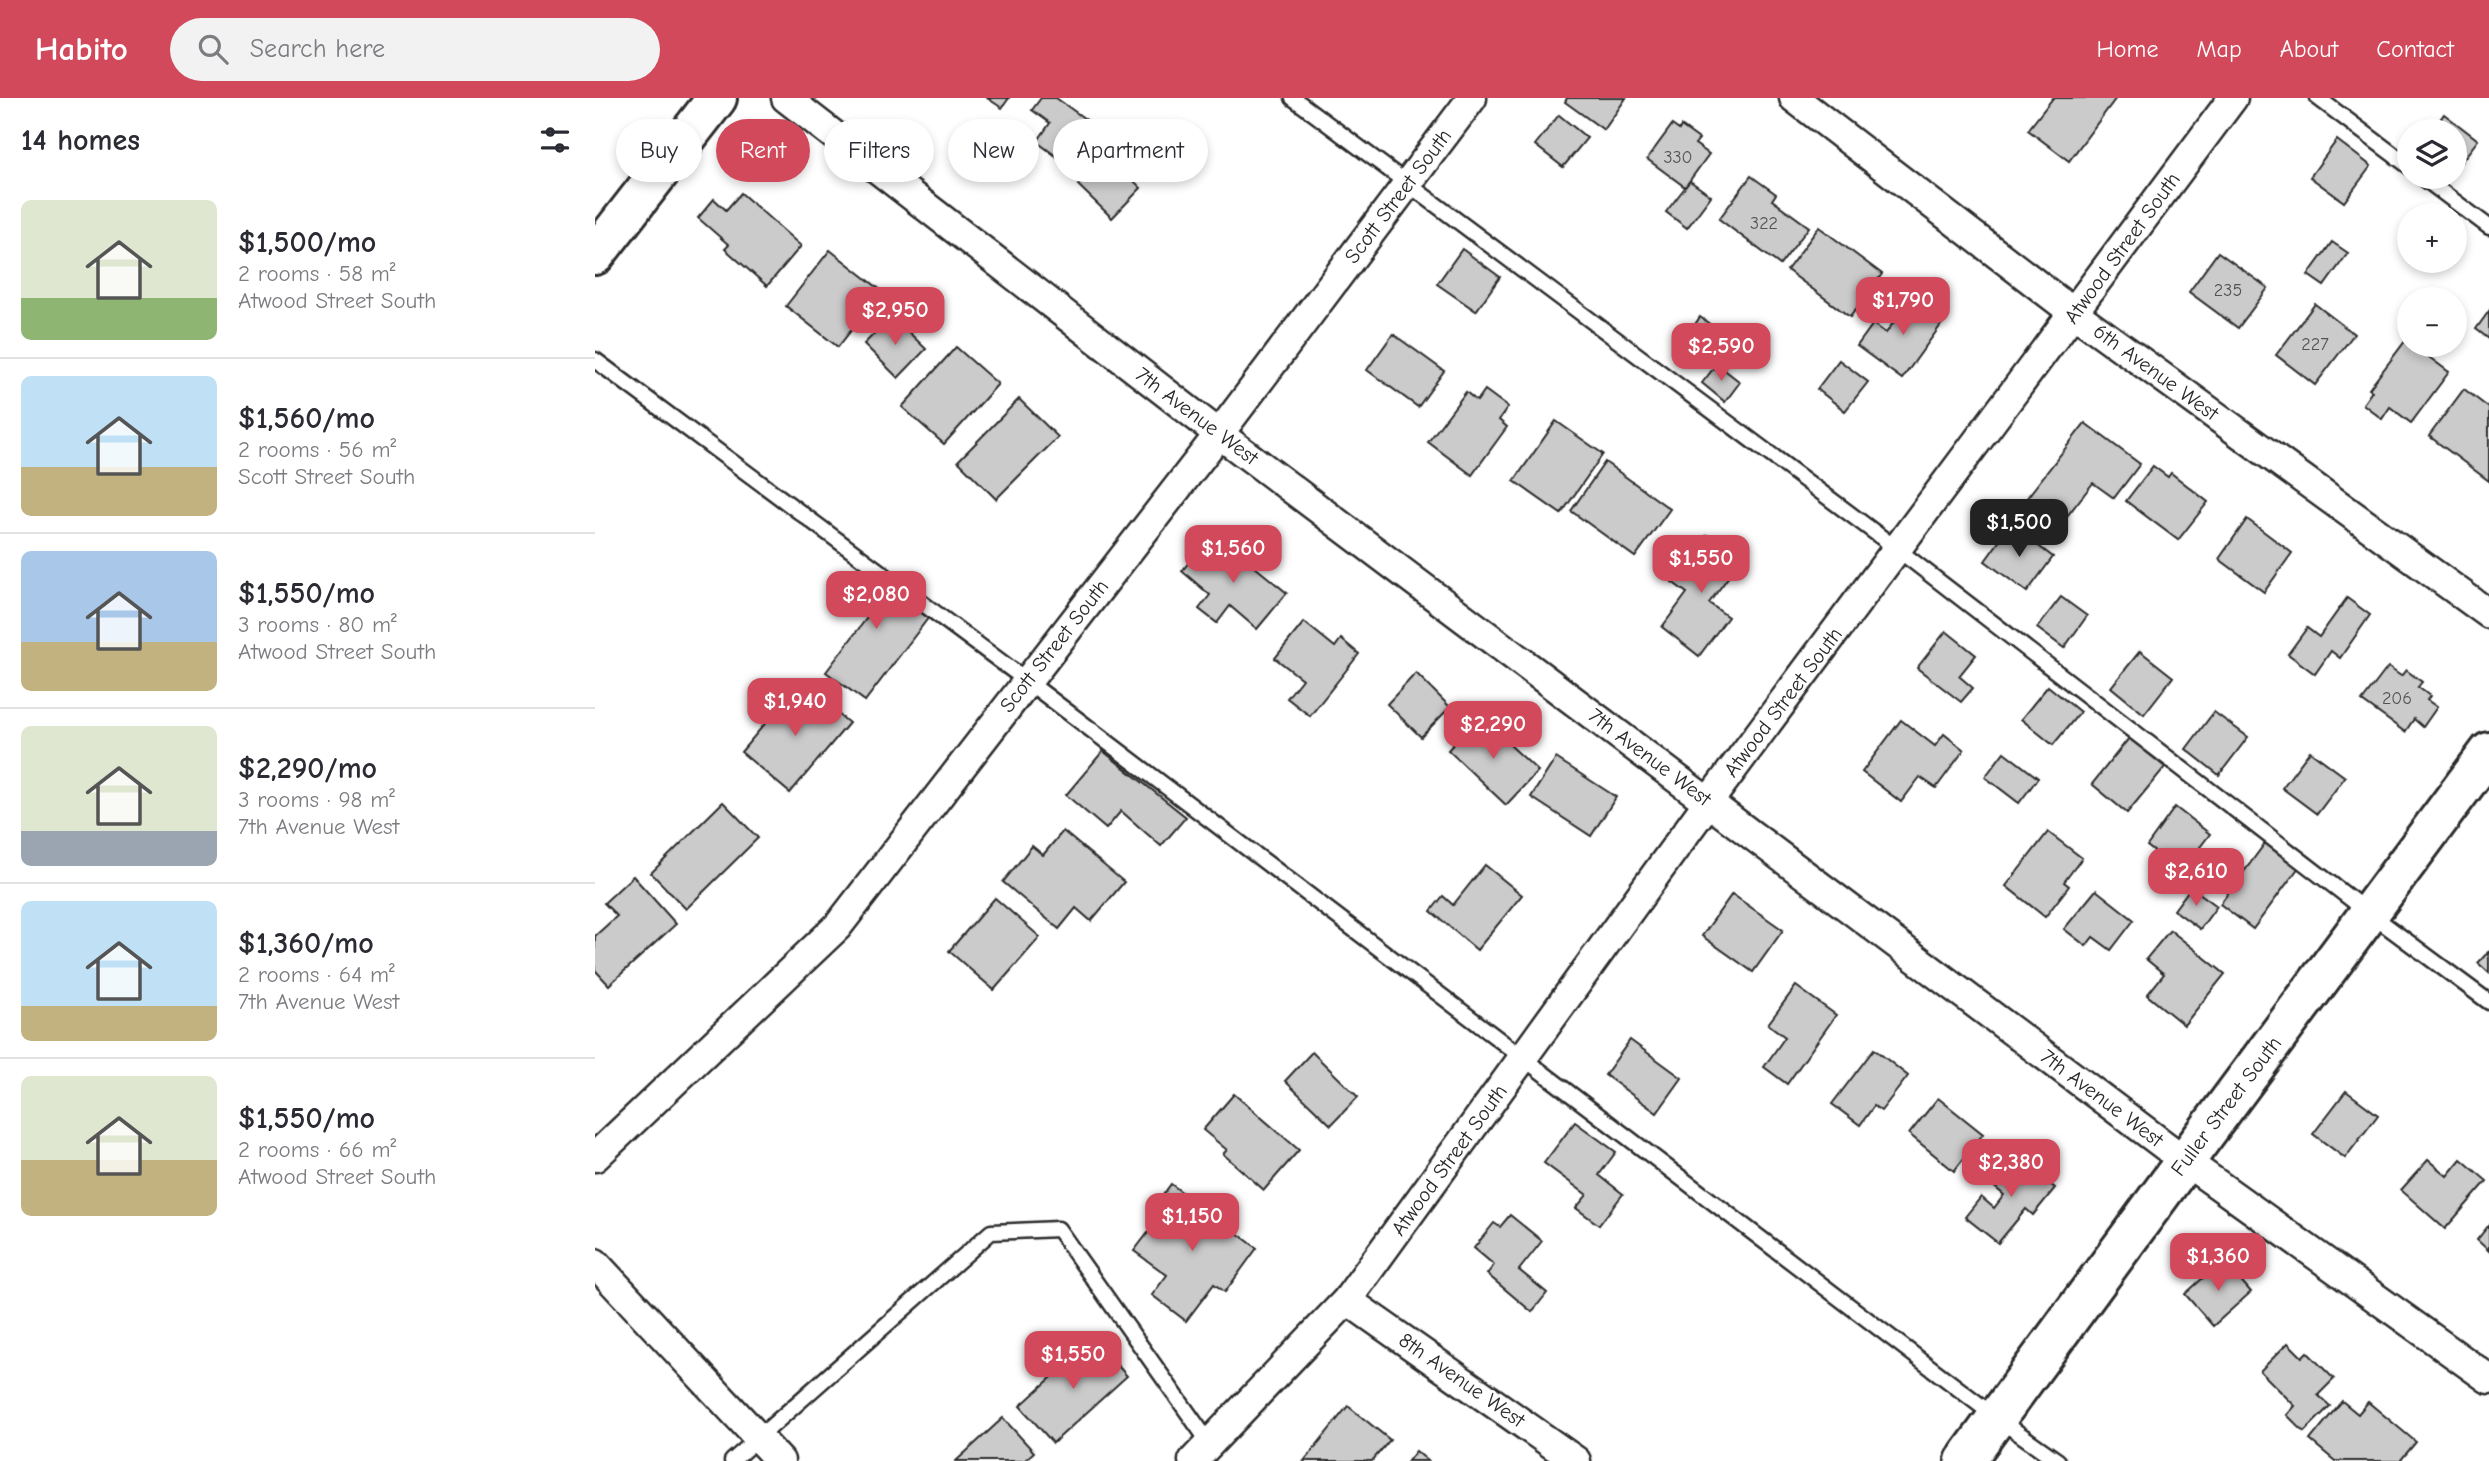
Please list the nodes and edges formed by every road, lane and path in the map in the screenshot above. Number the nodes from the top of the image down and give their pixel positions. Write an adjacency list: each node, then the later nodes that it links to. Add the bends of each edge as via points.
1 (717, 98): 12 (street)
2 (786, 98): 15 (street, 7th Avenue West)
3 (1293, 98): 9 (lane)
4 (1472, 98): 9 (street, Scott Street South)
5 (1794, 98): 13 (street, 6th Avenue West)
6 (2233, 98): 13 (street, Atwood Street South)
7 (2318, 98): 8 (lane)
8 (2397, 157)
9 (1407, 184): 15 (street, Scott Street South); 16 (lane)
10 (2438, 189): 11 (lane)
11 (2489, 227)
12 (595, 255)
13 (2074, 313): 16 (street, Atwood Street South); 17 (street, 6th Avenue West)
14 (595, 360): 18 (lane)
15 (1219, 434): 18 (street, Scott Street South); 20 (street, 7th Avenue West)
16 (1897, 549): 20 (street, Atwood Street South); 21 (lane)
17 (2489, 614)
18 (1027, 681): 23 (lane); 24 (street, Scott Street South, via 838,926)
19 (2489, 752): 21 (street, Fuller Street South)
20 (1709, 801): 23 (street, Atwood Street South); 25 (street, 7th Avenue West)
21 (2369, 913): 22 (lane); 25 (street, Fuller Street South)
22 (2489, 1002)
23 (1522, 1058): 27 (street, Atwood Street South); 29 (lane)
24 (595, 1157)
25 (2185, 1161): 28 (street, 7th Avenue West); 29 (street, Fuller Street South)
26 (595, 1263): 30 (street)
27 (1347, 1300): 31 (street, Atwood Street South); 34 (street, 8th Avenue West)
28 (2489, 1378)
29 (1997, 1418): 35 (street, Fuller Street South); 36 (lane)
30 (758, 1437): 31 (lane, via 991,1232 1058,1229); 32 (lane); 33 (street)
31 (1201, 1453)
32 (732, 1461)
33 (780, 1461)
34 (1576, 1461)
35 (1965, 1461)
36 (2058, 1461)

